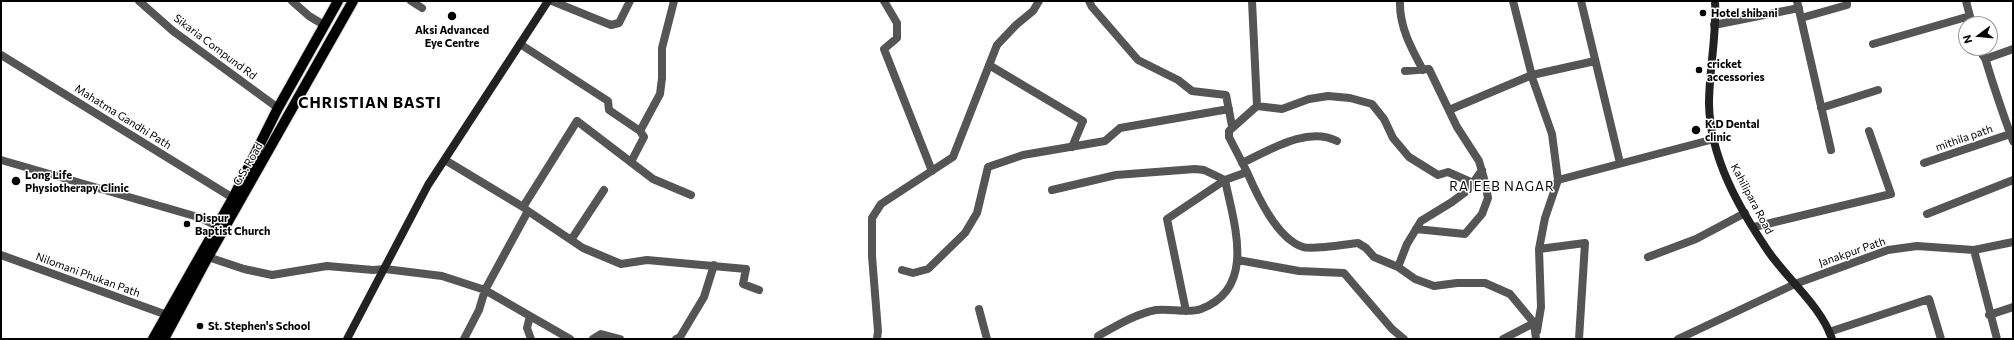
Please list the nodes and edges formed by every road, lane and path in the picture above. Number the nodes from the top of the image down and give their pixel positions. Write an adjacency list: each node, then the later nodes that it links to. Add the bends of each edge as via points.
1 (140, 1): 40 (street, Sikaria Compund Rd, via 173,30)
2 (292, 1): 25 (street)
3 (338, 1): 25 (main road, G.S. Road)
4 (354, 1): 80 (main road, G.S. Road)
5 (411, 1): 21 (street)
6 (548, 1): 27 (street)
7 (552, 1): 8 (street, via 611,25 619,24)
8 (630, 1)
9 (674, 1): 45 (street, via 662,48 660,94)
10 (884, 1): 59 (street, via 897,23 897,38 884,49)
11 (1039, 1): 34 (street, via 1033,12 1016,25 998,45)
12 (1089, 1): 42 (street, via 1138,60 1178,80 1192,91 1226,95)
13 (1252, 1): 39 (street)
14 (1400, 1): 35 (street, via 1400,13 1408,41)
15 (1513, 1): 37 (street)
16 (1581, 1): 33 (street)
17 (1715, 1): 26 (street, Kahilipara Road)
18 (1847, 1): 23 (street, via 1847,5)
19 (1966, 1): 22 (street)
20 (1798, 4): 23 (street); 26 (street)
21 (422, 8)
22 (1970, 16)
23 (1801, 18): 41 (street)
24 (1958, 23): 28 (street)
25 (324, 25): 40 (main road, G.S. Road)
26 (1714, 25): 48 (street, Kahilipara Road, via 1709,104)
27 (520, 44): 45 (street, via 608,101 609,110); 53 (street)
28 (1873, 44)
29 (2013, 49): 32 (street)
30 (1, 55): 68 (street, Mahatma Gandhi Path)
31 (1983, 56): 32 (street)
32 (1986, 59): 47 (street, via 1992,84)
33 (1595, 62): 37 (street); 56 (street)
34 (989, 65): 50 (street, via 1083,121); 59 (street, via 952,158)
35 (1422, 70): 36 (street); 43 (street, via 1429,69)
36 (1405, 71)
37 (1532, 75): 43 (street); 62 (street, via 1552,134)
38 (1878, 90): 41 (street)
39 (1257, 106): 44 (street); 64 (street, via 1282,109 1309,99 1328,96 1372,104 1384,119 1393,138 1409,157 1438,175 1448,172)
40 (278, 108): 68 (main road, G.S. Road)
41 (1821, 108): 51 (street)
42 (1229, 109): 44 (street); 50 (street, via 1120,128 1104,141)
43 (1449, 110): 58 (street)
44 (1232, 126): 55 (street, via 1229,137)
45 (640, 131): 54 (street, via 644,138)
46 (1869, 131): 73 (street, via 1891,194)
47 (2012, 136): 57 (street, mithila path)
48 (1714, 139): 56 (street); 70 (street, Kahilipara Road, via 1722,168)
49 (1337, 141): 55 (street, via 1329,137 1312,136 1294,140)
50 (1072, 147): 86 (street, via 1024,155 988,167 977,213 965,233 928,269 914,273)
51 (1831, 150)
52 (1, 160): 72 (street, via 198,217)
53 (445, 160): 69 (street); 85 (street, via 428,185)
54 (631, 162): 67 (street, via 653,180); 69 (street, via 577,121)
55 (1242, 163): 60 (street)
56 (1620, 163): 62 (street)
57 (1924, 163)
58 (1482, 170): 64 (street); 74 (street, via 1488,198 1482,214 1465,234)
59 (932, 171): 108 (street, via 882,204 872,218)
60 (1247, 172): 61 (street); 84 (street, via 1273,220 1286,237 1303,248 1358,244 1374,257)
61 (1225, 180): 66 (street, via 1204,170 1195,169 1116,175); 82 (street); 92 (street, via 1167,219)
62 (1558, 180): 77 (street, via 1545,218)
63 (2013, 180): 71 (street)
64 (1473, 183): 74 (street, via 1452,202 1421,221)
65 (604, 190): 75 (street)
66 (1052, 190)
67 (691, 195)
68 (232, 198): 72 (main road, G.S. Road)
69 (526, 209): 75 (street); 88 (street)
70 (1745, 213): 73 (street, Kahilipara Road); 81 (street, via 1696,239)
71 (1927, 214)
72 (217, 226): 94 (main road, G.S. Road)
73 (1754, 227): 87 (street, Kahilipara Road, via 1769,252)
74 (1416, 229): 84 (street)
75 (571, 240): 83 (street, via 583,248 621,264 647,260)
76 (2013, 242): 78 (street, Janakpur Path)
77 (1539, 249): 98 (street, via 1541,306); 113 (street, via 1585,243)
78 (1974, 250): 87 (street, Janakpur Path, via 1917,246 1888,250); 93 (street)
79 (1, 255): 94 (street, Nilomani Phukan Path)
80 (208, 257): 85 (street, via 244,270 272,275 327,266); 100 (main road, G.S. Road)
81 (1648, 257)
82 (1238, 260): 92 (street, via 1234,281 1226,294 1201,309); 111 (street, via 1299,271 1344,273 1392,329)
83 (714, 265): 89 (street, via 746,269 744,284); 107 (street, via 704,297 680,337)
84 (1398, 267): 96 (street, via 1415,279 1434,286 1485,283 1510,294)
85 (385, 269): 88 (street, via 442,276); 101 (street)
86 (902, 270)
87 (1795, 284): 97 (street, Kahilipara Road, via 1825,323); 114 (street, Janakpur Path)
88 (485, 290): 95 (street); 102 (street, via 479,310)
89 (760, 290)
90 (2013, 307): 93 (street)
91 (979, 309): 109 (street)
92 (1186, 311): 110 (street, via 1156,310 1129,320 1098,336)
93 (1990, 314): 116 (street)
94 (167, 315): 99 (main road, G.S. Road)
95 (530, 316): 103 (street, via 527,328); 104 (street)
96 (1534, 323): 98 (street); 112 (street)
97 (1831, 335): 115 (street, via 1929,299)
98 (1536, 338)
99 (153, 339)
100 (164, 339)
101 (347, 339)
102 (464, 339)
103 (531, 339)
104 (570, 339)
105 (593, 339): 106 (street, via 601,334)
106 (620, 339)
107 (676, 339)
108 (877, 339)
109 (987, 339)
110 (1098, 339)
111 (1404, 339)
112 (1503, 339)
113 (1579, 339)
114 (1678, 339)
115 (1941, 339)
116 (1996, 339)

